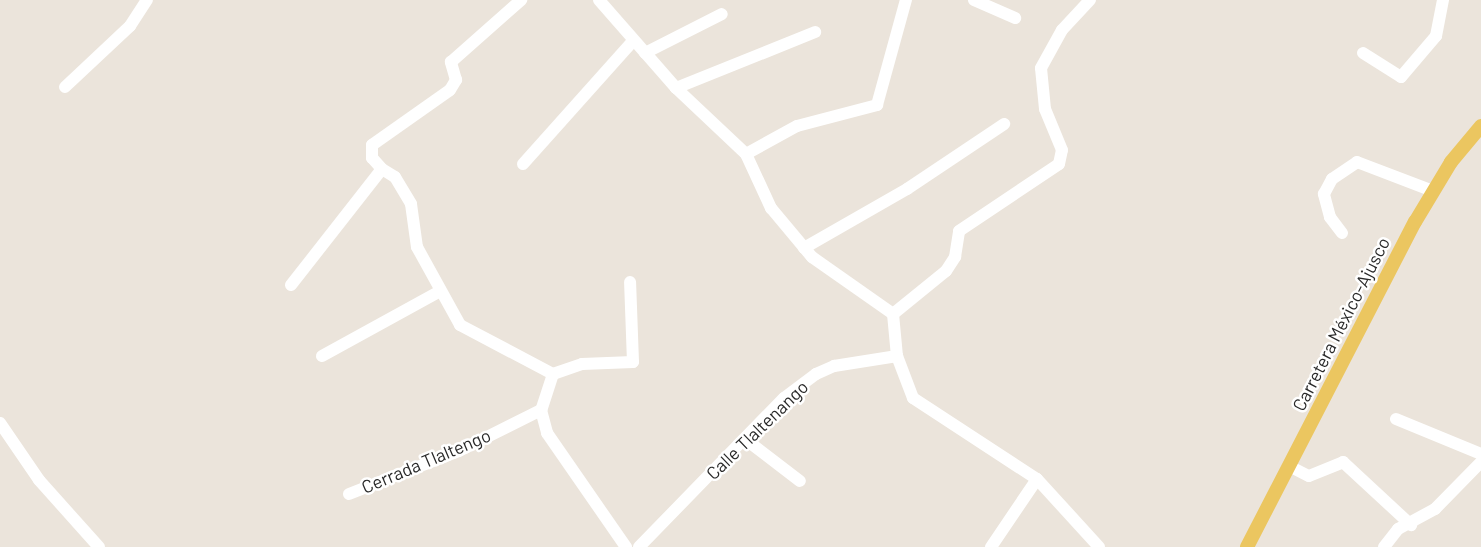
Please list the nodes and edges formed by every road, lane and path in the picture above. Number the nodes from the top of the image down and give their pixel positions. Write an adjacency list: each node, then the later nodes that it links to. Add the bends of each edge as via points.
1 (147, 0): 14 (street, via 130,26)
2 (520, 0): 20 (street, via 451,62 456,80 450,90 372,145 372,158)
3 (599, 0): 11 (street)
4 (906, 0): 18 (street, via 877,105 797,126)
5 (974, 0): 9 (street)
6 (1090, 0): 27 (street, via 1062,30 1041,68 1045,109 1062,150 1059,164 959,231 955,257 946,271)
7 (1443, 0): 13 (street, via 1436,36 1401,78)
8 (722, 14): 12 (street)
9 (1015, 18)
10 (815, 32): 15 (street)
11 (633, 41): 12 (street); 19 (street)
12 (645, 53): 15 (street)
13 (1363, 53)
14 (65, 87)
15 (676, 88): 18 (street)
16 (1004, 124): 23 (street, via 907,189)
17 (1481, 127): 21 (main road, Carretera México-Ajusco)
18 (746, 154): 23 (street, via 771,208)
19 (523, 164)
20 (382, 169): 25 (street); 26 (street, via 395,177 411,204 417,247)
21 (1433, 191): 22 (street, via 1357,162 1332,179 1324,194 1330,217); 36 (main road, Carretera México-Ajusco)
22 (1342, 233)
23 (804, 248): 27 (street, via 828,272)
24 (630, 282): 30 (street, via 633,362 582,364)
25 (292, 285)
26 (440, 291): 28 (street); 30 (street, via 460,325)
27 (892, 314): 29 (street)
28 (322, 356)
29 (897, 356): 34 (street, Calle Tlaltenango, via 816,373); 37 (street, via 913,398)
30 (553, 374): 31 (street)
31 (541, 410): 39 (street, Cerrada Tlaltengo, via 459,451); 42 (street, via 547,433)
32 (1396, 419): 35 (street)
33 (0, 423): 41 (street, via 39,480)
34 (745, 439): 38 (street); 43 (street, Calle Tlaltenango)
35 (1481, 461): 40 (street, via 1435,509)
36 (1289, 466): 40 (street, via 1309,476 1343,462); 46 (main road, Carretera México-Ajusco)
37 (1037, 479): 44 (street); 45 (street)
38 (800, 481)
39 (349, 494)
40 (1411, 525): 47 (street, via 1390,536)
41 (99, 547)
42 (626, 547)
43 (639, 547)
44 (991, 547)
45 (1099, 547)
46 (1247, 547)
47 (1384, 547)

